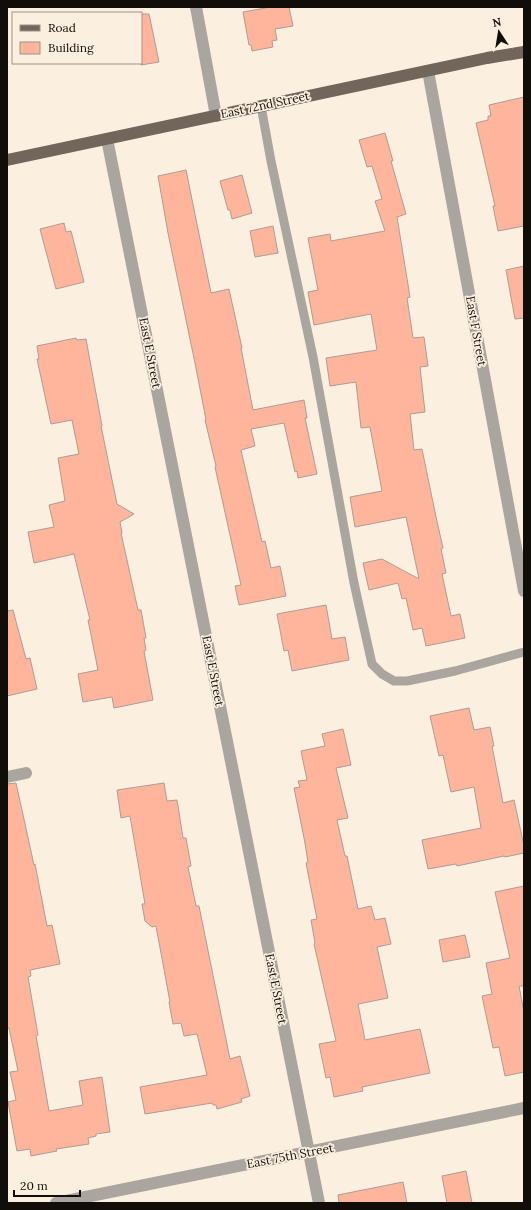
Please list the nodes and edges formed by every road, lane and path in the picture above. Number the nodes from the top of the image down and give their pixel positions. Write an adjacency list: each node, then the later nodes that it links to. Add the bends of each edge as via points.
1 (196, 7): 5 (street)
2 (524, 52): 3 (main road, East 72nd Street)
3 (428, 71): 4 (main road, East 72nd Street); 8 (street, East F Street)
4 (261, 106): 5 (main road, East 72nd Street); 9 (lane, via 372,664 394,681 407,681)
5 (216, 116): 6 (main road, East 72nd Street)
6 (107, 140): 7 (main road, East 72nd Street); 13 (street, East E Street)
7 (7, 160)
8 (524, 591)
9 (524, 652)
10 (26, 773): 11 (street)
11 (7, 777)
12 (524, 1108): 13 (street, East 75th Street)
13 (308, 1152): 14 (street, East 75th Street); 15 (street, East E Street)
14 (56, 1203)
15 (318, 1203)

